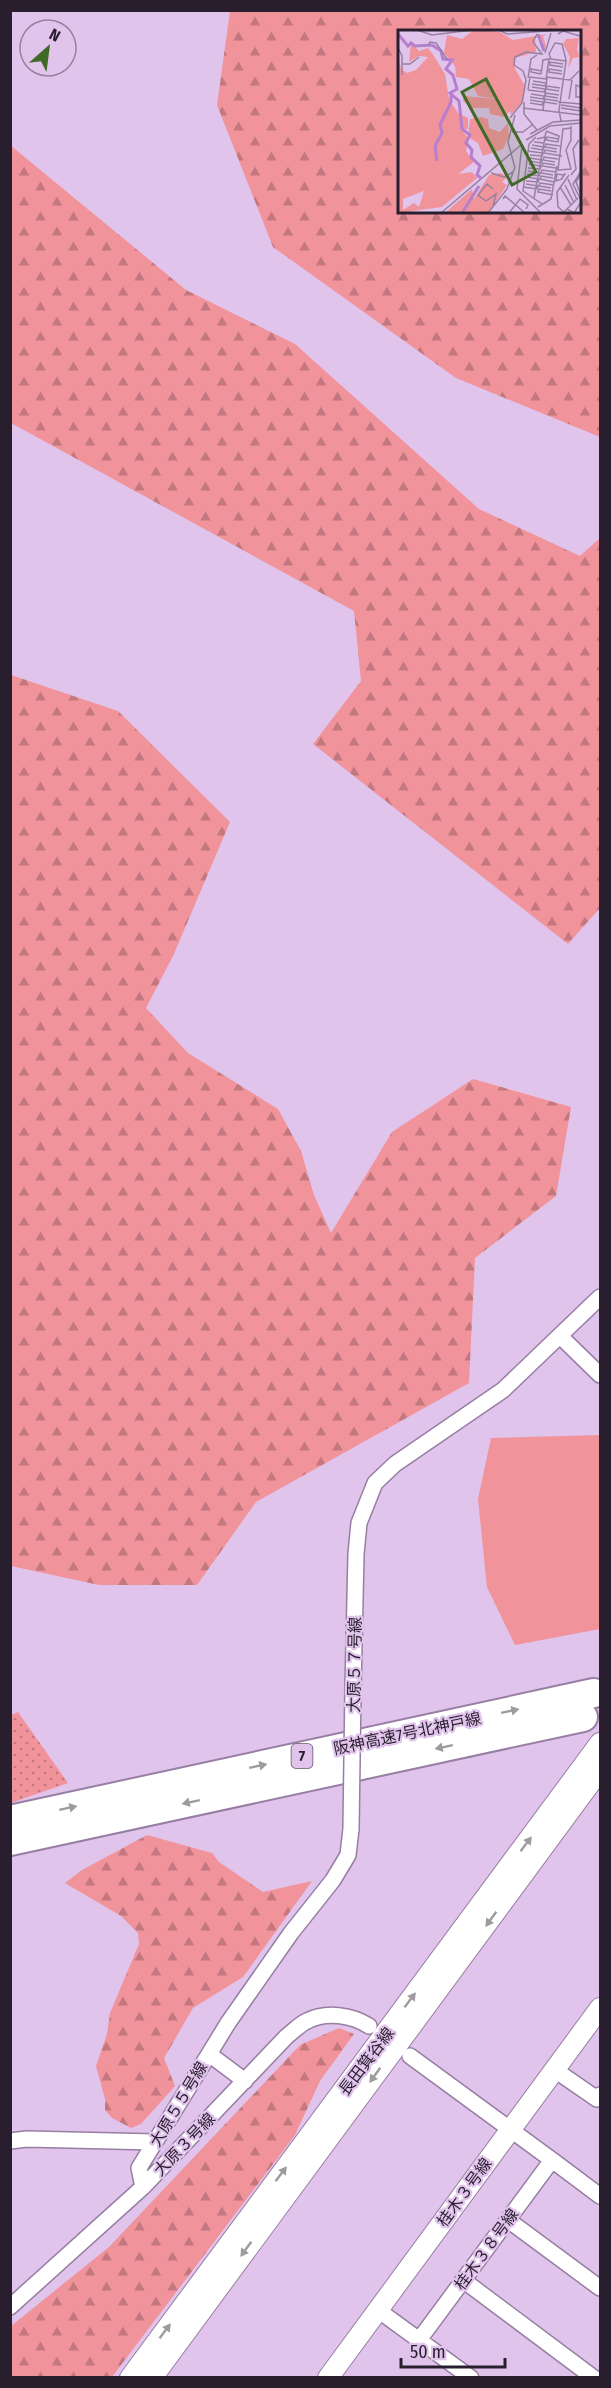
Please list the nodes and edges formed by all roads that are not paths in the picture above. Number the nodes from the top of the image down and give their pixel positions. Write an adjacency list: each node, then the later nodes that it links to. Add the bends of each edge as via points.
1 (600, 1297): 2 (street, 大原５７号線)
2 (560, 1336): 3 (street); 10 (street, 大原５７号線, bridge, via 503,1390 395,1464 375,1483 359,1522 356,1554 348,1856)
3 (600, 1375)
4 (600, 1743): 28 (street, 長田箕谷線, one-way to 4)
5 (600, 1770): 29 (street, 長田箕谷線, one-way to 29)
6 (10, 1820): 7 (highway, 阪神高速7号北神戸線 / 7, one-way to 7, via 588,1705)
7 (10, 1841)
8 (600, 2008): 12 (street, 桂木３号線)
9 (369, 2026): 13 (street, 大原３号線, via 358,2019 336,2015 308,2020)
10 (209, 2054): 13 (street); 17 (street, 大原５５号線)
11 (410, 2056): 15 (street)
12 (555, 2070): 14 (street); 15 (street, 桂木３号線)
13 (245, 2081): 19 (street, 大原３号線)
14 (599, 2098)
15 (511, 2128): 18 (street); 25 (street, 桂木３号線)
16 (10, 2141): 17 (street)
17 (155, 2142): 19 (street, 大原５５号線, via 139,2168)
18 (552, 2160): 20 (street); 21 (street, 桂木３８号線)
19 (143, 2187): 24 (street, 大原３号線)
20 (600, 2196)
21 (508, 2220): 22 (street, 桂木３８号線); 23 (street)
22 (463, 2280): 26 (street, 桂木３８号線); 31 (street)
23 (600, 2288)
24 (10, 2307)
25 (378, 2310): 26 (street); 27 (street, 桂木３号線)
26 (419, 2340): 30 (street)
27 (336, 2375)
28 (130, 2378)
29 (152, 2378)
30 (471, 2378)
31 (594, 2378)

